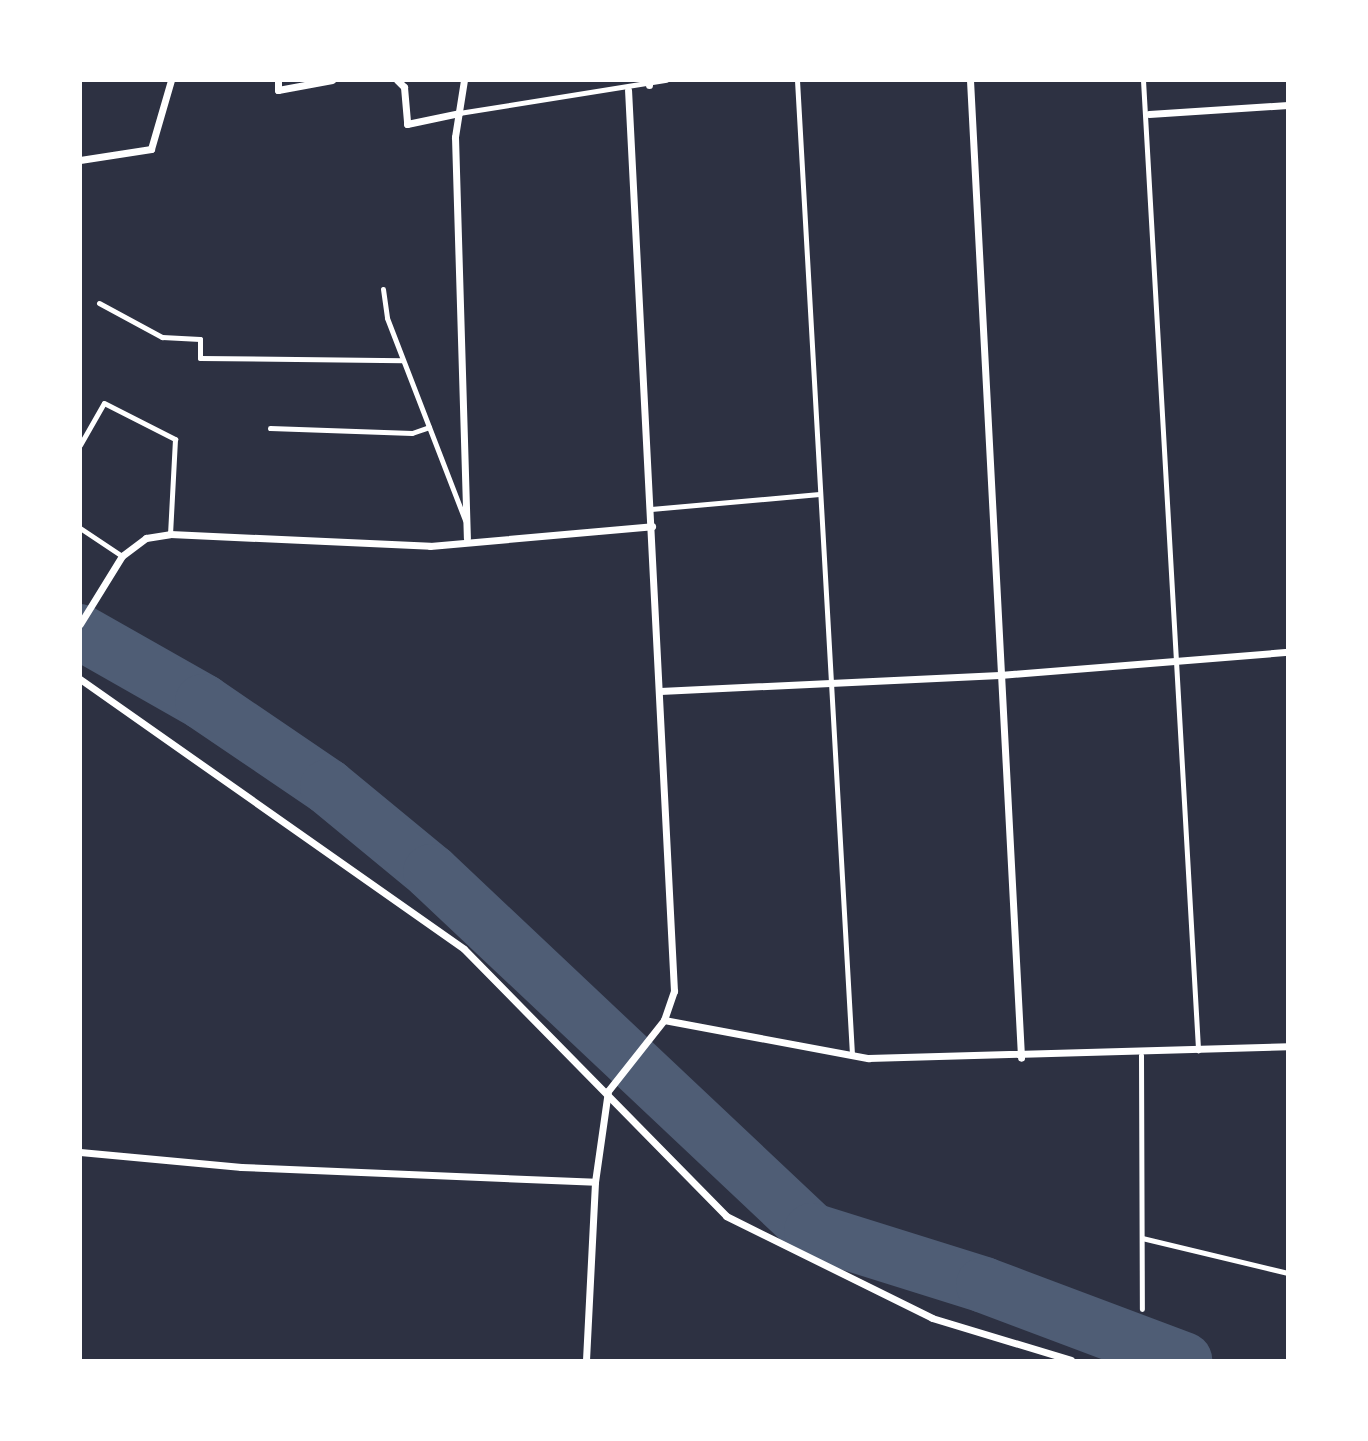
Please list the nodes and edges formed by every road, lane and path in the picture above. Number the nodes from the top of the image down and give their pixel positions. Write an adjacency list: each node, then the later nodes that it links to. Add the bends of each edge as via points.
1 (171, 80): 15 (street, via 151,149)
2 (278, 80): 3 (street, via 278,90)
3 (332, 80)
4 (397, 80): 13 (street, via 404,87 407,124)
5 (464, 80): 13 (street)
6 (666, 80): 10 (lane)
7 (797, 80): 22 (lane)
8 (970, 80): 32 (street)
9 (1143, 80): 14 (lane)
10 (649, 83): 11 (lane)
11 (628, 90): 13 (lane); 23 (street)
12 (1287, 105): 14 (street)
13 (459, 113): 27 (street)
14 (1149, 114): 31 (lane)
15 (80, 160)
16 (383, 289): 18 (lane)
17 (99, 303): 18 (lane, via 162,337 200,339 200,358)
18 (402, 360): 19 (lane)
19 (429, 427): 20 (lane, via 412,433); 27 (lane)
20 (270, 428)
21 (80, 445): 26 (lane, via 104,403 174,439)
22 (819, 494): 23 (lane); 34 (lane)
23 (651, 509): 24 (street)
24 (652, 526): 27 (street); 35 (street)
25 (80, 528): 28 (lane)
26 (170, 534): 27 (street, via 430,546); 28 (street, via 146,538)
27 (468, 534)
28 (122, 556): 29 (street)
29 (80, 624)
30 (1287, 652): 31 (street)
31 (1180, 660): 32 (street); 38 (lane)
32 (1000, 675): 34 (street); 41 (street)
33 (80, 679): 42 (street, via 464,949)
34 (833, 684): 35 (street); 39 (lane)
35 (660, 691): 36 (street, via 674,991)
36 (664, 1020): 39 (street); 42 (street)
37 (1287, 1046): 38 (street)
38 (1198, 1050): 40 (street)
39 (852, 1054): 41 (street)
40 (1142, 1055): 41 (street); 45 (lane)
41 (1021, 1058)
42 (608, 1091): 44 (street); 49 (street, via 726,1216 932,1318)
43 (80, 1152): 44 (street, via 241,1167)
44 (595, 1182): 48 (street)
45 (1142, 1238): 46 (lane); 47 (lane)
46 (1287, 1273)
47 (1142, 1309)
48 (586, 1360)
49 (1071, 1360)

